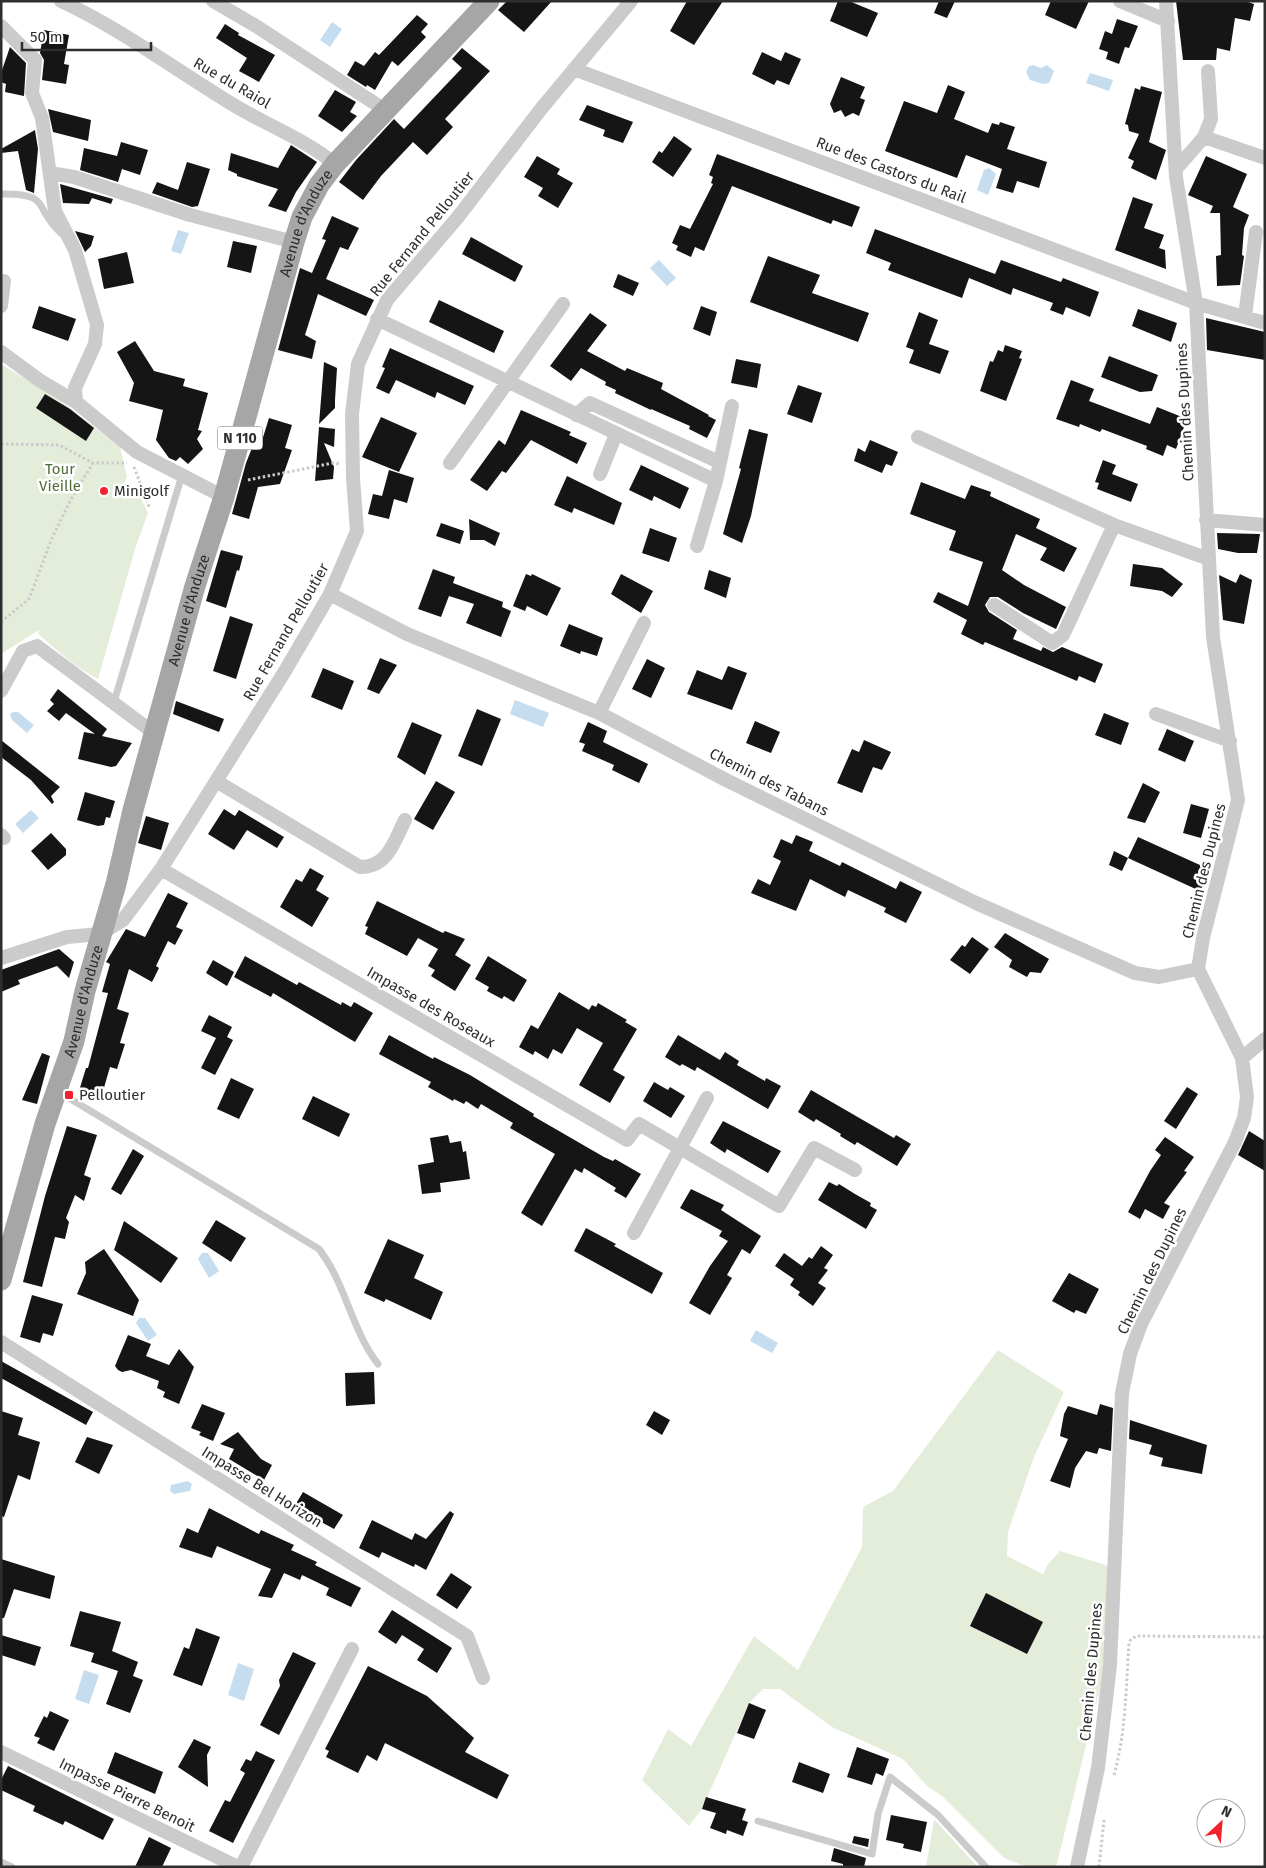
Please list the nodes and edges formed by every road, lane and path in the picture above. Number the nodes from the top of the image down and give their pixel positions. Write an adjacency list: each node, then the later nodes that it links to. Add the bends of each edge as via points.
1 (61, 1): 14 (street, Rue du Raiol, via 89,14 234,106 287,132)
2 (213, 1): 11 (street)
3 (488, 1): 11 (main road, Avenue d'Anduze / N 110)
4 (632, 1): 9 (street, Rue Fernand Pelloutier)
5 (1120, 1): 7 (street)
6 (1166, 1): 7 (street, Chemin des Dupines)
7 (1168, 21): 15 (street, Chemin des Dupines)
8 (1, 26): 16 (street, via 35,60 32,93 42,118)
9 (574, 69): 22 (street, Rue des Castors du Rail); 26 (street, Rue Fernand Pelloutier, via 458,217 387,300)
10 (1208, 71): 12 (street, via 1211,119)
11 (385, 110): 14 (main road, Avenue d'Anduze / N 110)
12 (1204, 137): 13 (street); 15 (street)
13 (1265, 158)
14 (334, 164): 20 (main road, Avenue d'Anduze / N 110, via 302,217)
15 (1176, 168): 22 (street, Chemin des Dupines)
16 (50, 173): 19 (street, via 55,212); 20 (street, via 74,177 190,215)
17 (1, 194): 19 (lane, via 31,195 41,204 54,226)
18 (1256, 232): 25 (street)
19 (70, 240): 30 (street, via 97,325 96,344 75,388)
20 (294, 242): 43 (main road, Avenue d'Anduze / N 110)
21 (4, 281): 24 (street)
22 (1196, 303): 25 (street); 45 (street, Chemin des Dupines)
23 (563, 304): 29 (street)
24 (1, 306)
25 (1245, 316): 27 (street)
26 (377, 319): 29 (street); 39 (street, Rue Fernand Pelloutier, via 358,364 352,414)
27 (1265, 323)
28 (1, 352): 30 (street)
29 (507, 381): 32 (street); 38 (street)
30 (76, 402): 41 (street, via 136,452)
31 (732, 406): 36 (street)
32 (576, 415): 33 (street); 36 (street, via 590,403)
33 (616, 434): 40 (street); 42 (street)
34 (918, 438): 46 (street)
35 (1, 444): 37 (path, via 59,445)
36 (720, 462): 42 (street)
37 (93, 463): 44 (path, via 132,462); 52 (path, via 52,538 30,598)
38 (450, 463)
39 (353, 465): 43 (path, via 333,463); 50 (street, Rue Fernand Pelloutier, via 357,531)
40 (600, 474)
41 (182, 475): 43 (street); 55 (lane)
42 (716, 481): 48 (street)
43 (226, 491): 58 (main road, Avenue d'Anduze / N 110, via 195,586)
44 (150, 509)
45 (1206, 520): 47 (street); 49 (street, Chemin des Dupines)
46 (1114, 525): 49 (street); 51 (street, via 1063,635 1052,642)
47 (1265, 525)
48 (698, 546)
49 (1209, 559): 59 (street, Chemin des Dupines, via 1213,637)
50 (330, 594): 56 (street, Chemin des Tabans, via 407,634); 60 (street, Rue Fernand Pelloutier)
51 (994, 605)
52 (1, 622)
53 (644, 623): 56 (street)
54 (1, 691): 55 (street, via 23,651 37,646)
55 (114, 702): 58 (street)
56 (598, 713): 65 (street, Chemin des Tabans, via 976,903 1135,973 1159,976)
57 (1156, 714): 59 (street)
58 (154, 733): 63 (main road, Avenue d'Anduze / N 110)
59 (1230, 742): 65 (street, Chemin des Dupines, via 1238,800)
60 (216, 781): 61 (street, via 360,867 372,867 381,862); 62 (street, Rue Fernand Pelloutier)
61 (405, 820)
62 (161, 869): 63 (street, Rue Fernand Pelloutier, via 123,920); 70 (street, Impasse des Roseaux, via 627,1140 638,1124)
63 (100, 934): 64 (street, via 67,937); 68 (main road, Avenue d'Anduze / N 110, via 74,1041)
64 (1, 958)
65 (1198, 969): 67 (street, Chemin des Dupines)
66 (1265, 1039): 67 (street)
67 (1242, 1058): 87 (street, Chemin des Dupines, via 1247,1097 1244,1118 1235,1142 1140,1324 1130,1354 1124,1385 1110,1665 1098,1768)
68 (56, 1090): 73 (main road, Avenue d'Anduze / N 110); 75 (lane, via 319,1249 333,1266 364,1347)
69 (707, 1098): 70 (street)
70 (679, 1148): 71 (street, Impasse des Roseaux, via 779,1206 814,1148); 72 (street)
71 (855, 1170)
72 (634, 1233)
73 (1, 1280)
74 (1, 1342): 78 (street, Impasse Bel Horizon, via 467,1636)
75 (378, 1364)
76 (1265, 1636): 80 (path, via 1137,1636 1131,1639 1120,1749)
77 (352, 1649): 85 (street, Impasse Pierre Benoit)
78 (483, 1678)
79 (1, 1752): 85 (street, Impasse Pierre Benoit)
80 (1114, 1776)
81 (1105, 1813): 88 (path)
82 (758, 1820): 86 (lane, via 872,1854 878,1814 890,1777 938,1814)
83 (1, 1862): 84 (lane)
84 (12, 1867)
85 (239, 1867)
86 (986, 1867)
87 (1077, 1867)
88 (1099, 1867)

